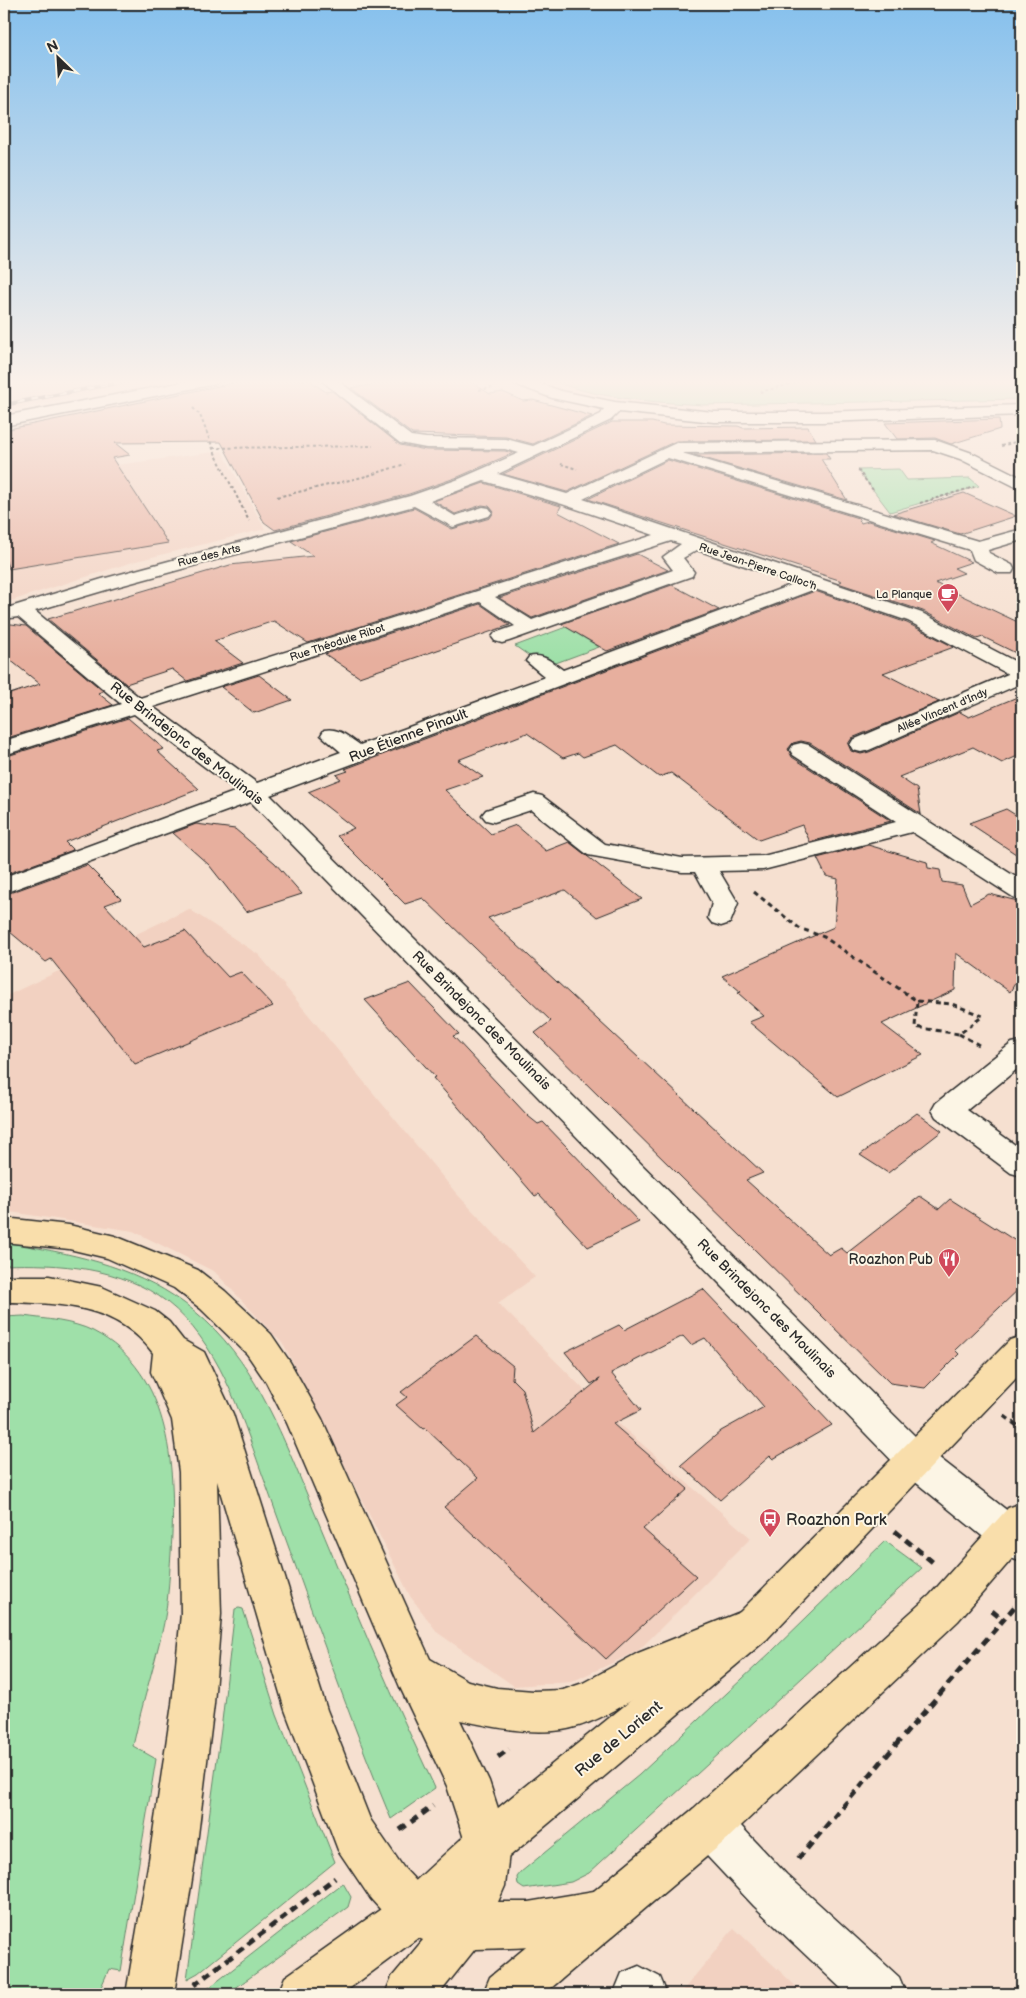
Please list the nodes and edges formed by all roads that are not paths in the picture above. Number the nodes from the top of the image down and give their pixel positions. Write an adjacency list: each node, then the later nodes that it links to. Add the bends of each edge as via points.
1 (492, 473): 5 (street, Rue des Arts)
2 (625, 473): 8 (street)
3 (731, 473): 13 (street)
4 (997, 473): 6 (street)
5 (486, 476): 7 (street, Rue des Arts); 8 (street, Rue Jean-Pierre Calloc'h)
6 (1022, 485)
7 (416, 500): 9 (street, via 452,522); 21 (street, Rue des Arts, via 127,576)
8 (568, 500): 11 (street, Rue Jean-Pierre Calloc'h)
9 (482, 512)
10 (1022, 534): 13 (street)
11 (671, 535): 12 (street, Rue Jean-Pierre Calloc'h); 27 (street, Rue Théodule Ribot)
12 (694, 544): 16 (street, Rue Jean-Pierre Calloc'h); 17 (street, via 672,557 685,572)
13 (978, 547): 14 (street, via 980,556)
14 (1005, 568)
15 (607, 572): 17 (street)
16 (812, 584): 25 (street, Rue Jean-Pierre Calloc'h, via 915,617); 26 (street, Rue Étienne Pinault)
17 (639, 588): 20 (street)
18 (555, 589): 20 (street)
19 (490, 602): 22 (street)
20 (587, 606): 22 (street)
21 (12, 612): 27 (street, Rue Brindejonc des Moulinais)
22 (530, 627): 23 (street)
23 (502, 636)
24 (536, 661): 26 (street)
25 (1022, 674): 29 (street, Allée Vincent d'Indy)
26 (561, 678): 32 (street, Rue Étienne Pinault)
27 (137, 705): 30 (street, Rue Théodule Ribot); 33 (street, Rue Brindejonc des Moulinais)
28 (332, 735): 32 (street)
29 (861, 745)
30 (4, 748)
31 (800, 750): 35 (street)
32 (358, 754): 33 (street, Rue Étienne Pinault)
33 (254, 793): 37 (street, Rue Étienne Pinault); 46 (street, Rue Brindejonc des Moulinais)
34 (494, 815): 36 (street, via 534,801 597,850 682,865)
35 (915, 824): 36 (street, via 764,863); 38 (street)
36 (711, 864): 39 (street, via 725,903)
37 (4, 886)
38 (1022, 892)
39 (721, 918)
40 (1015, 1056): 41 (street, via 947,1110)
41 (1017, 1154)
42 (4, 1230): 49 (main road, via 69,1237 115,1248 156,1264 186,1279 259,1344 304,1419)
43 (4, 1289): 44 (main road, via 48,1290 90,1296 143,1320)
44 (172, 1350): 53 (main road, via 192,1362 215,1414 306,1710 354,1834 387,1883); 55 (main road, via 169,1372 190,1420 198,1472 201,1614 193,1704)
45 (1022, 1350): 46 (main road, Rue de Lorient)
46 (916, 1460): 47 (street); 48 (main road, Rue de Lorient)
47 (1018, 1533): 50 (main road, via 944,1608)
48 (753, 1626): 49 (main road, via 653,1667 594,1700 563,1710 496,1708 460,1700); 51 (main road, Rue de Lorient)
49 (415, 1674): 51 (main road, via 467,1781)
50 (709, 1825): 52 (main road); 59 (street, via 770,1890)
51 (488, 1844): 53 (main road, Rue de Lorient); 54 (main road, via 482,1886)
52 (606, 1912): 54 (main road, via 528,1925); 58 (main road)
53 (414, 1913): 54 (main road); 56 (main road, Rue de Lorient)
54 (464, 1926): 57 (main road)
55 (150, 1994)
56 (302, 1994)
57 (409, 1994)
58 (507, 1994)
59 (882, 1994)

